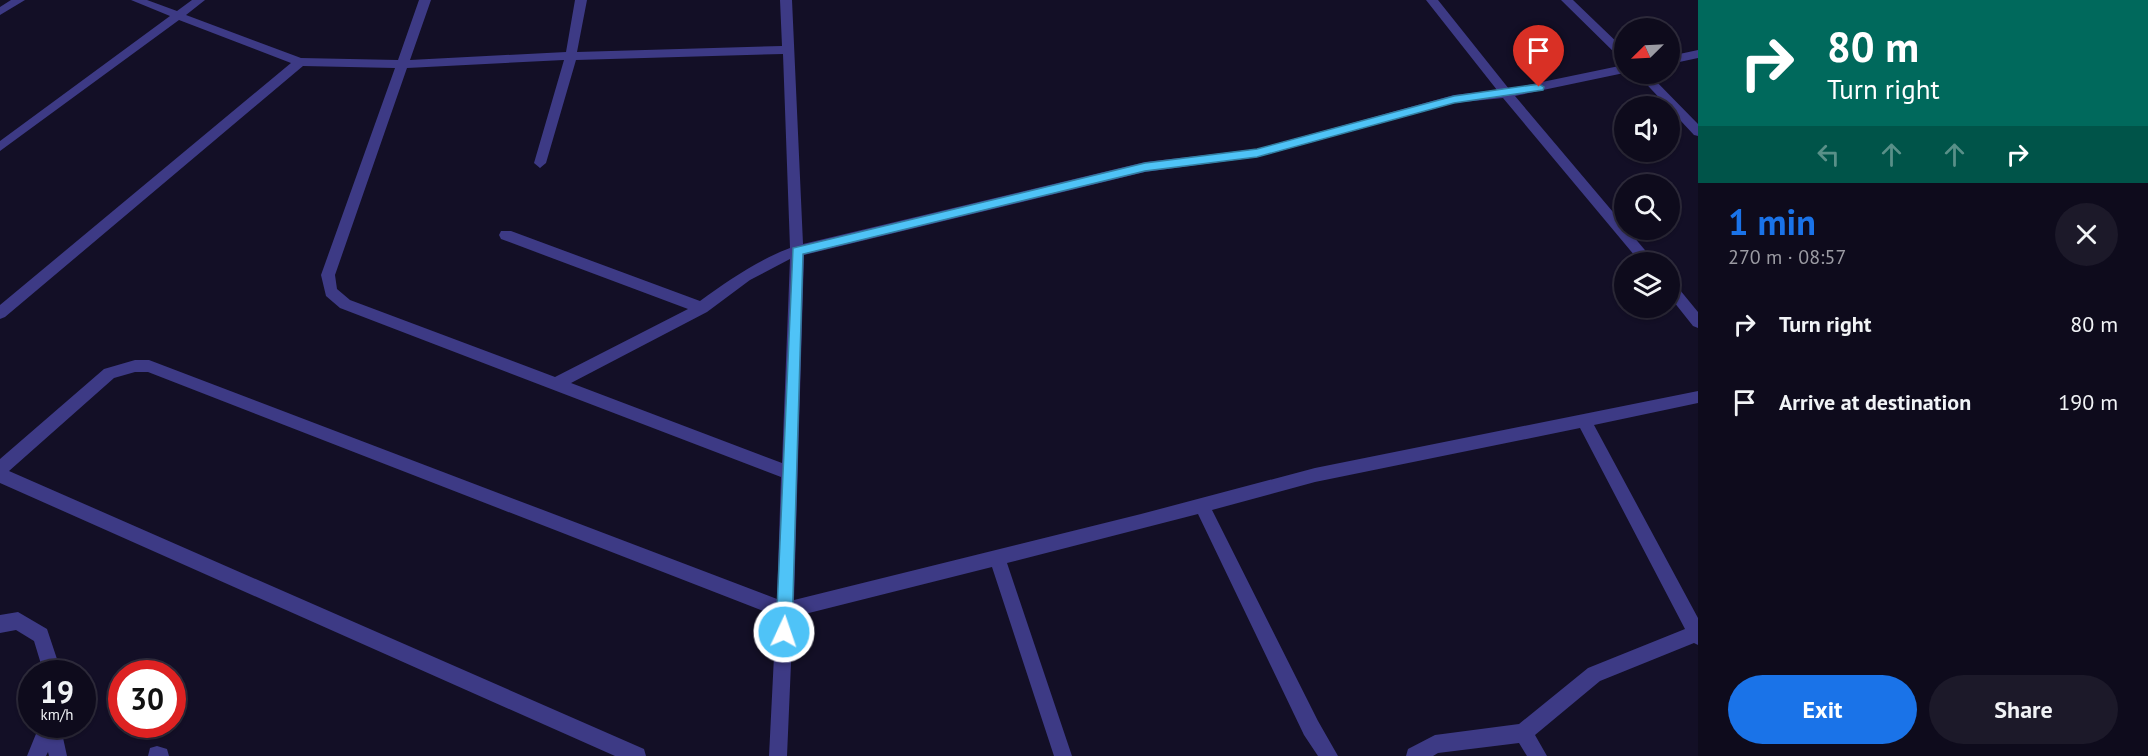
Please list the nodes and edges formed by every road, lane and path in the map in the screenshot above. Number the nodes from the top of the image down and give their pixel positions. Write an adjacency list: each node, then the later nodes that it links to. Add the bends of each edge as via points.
1 (19, 0): 9 (street)
2 (136, 0): 10 (street)
3 (199, 0): 10 (street)
4 (425, 0): 17 (street)
5 (581, 0): 14 (street)
6 (786, 0): 12 (street)
7 (1432, 0): 20 (street)
8 (1567, 0): 11 (street)
9 (0, 12)
10 (178, 16): 16 (street); 22 (street)
11 (1614, 45)
12 (788, 51): 14 (street); 25 (street)
13 (1698, 54): 15 (street)
14 (571, 56): 17 (street); 23 (street)
15 (1680, 58)
16 (300, 62): 17 (street); 29 (street)
17 (403, 64): 31 (street, via 328,275 328,289 345,304)
18 (1614, 71): 20 (street)
19 (1652, 84): 21 (street)
20 (1506, 93): 25 (street, via 1454,99 1257,153 1145,167); 26 (street)
21 (1698, 132)
22 (0, 147)
23 (540, 164)
24 (506, 235): 28 (street)
25 (797, 251): 28 (street, via 745,276); 35 (street)
26 (1640, 252)
27 (1680, 300): 30 (street)
28 (702, 308): 31 (street)
29 (0, 313)
30 (1698, 322)
31 (556, 384): 35 (street)
32 (1698, 397): 33 (street)
33 (1583, 419): 37 (street, via 1315,475); 41 (street)
34 (0, 469): 39 (street, via 109,373 149,366)
35 (790, 473): 39 (street)
36 (0, 475): 48 (street)
37 (1202, 506): 38 (street); 51 (street, via 1311,728)
38 (997, 558): 39 (street); 50 (street)
39 (786, 611): 49 (street)
40 (0, 624): 42 (street, via 18,621 41,635)
41 (1698, 634): 43 (street, via 1594,674)
42 (49, 660)
43 (1523, 733): 52 (street, via 1435,744); 53 (street)
44 (44, 738): 46 (street)
45 (54, 738): 47 (street)
46 (36, 756)
47 (58, 756)
48 (637, 756)
49 (778, 756)
50 (1063, 756)
51 (1329, 756)
52 (1415, 756)
53 (1538, 756)

